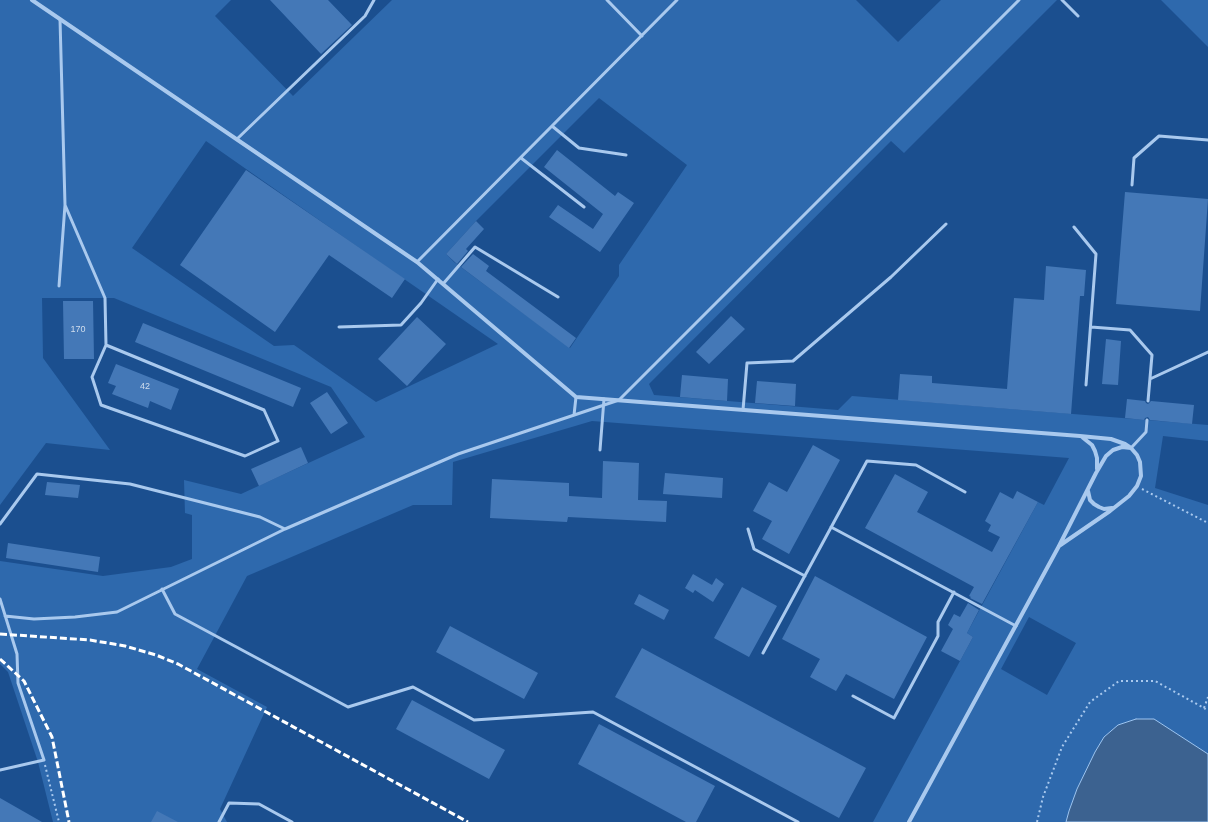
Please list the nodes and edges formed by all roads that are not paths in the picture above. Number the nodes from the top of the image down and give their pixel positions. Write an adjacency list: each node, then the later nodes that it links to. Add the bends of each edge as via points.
1 (374, 0): 11 (lane, via 365,16)
2 (607, 0): 9 (lane)
3 (677, 0): 9 (lane)
4 (1019, 0): 33 (lane)
5 (1062, 0): 7 (lane)
6 (34, 1): 8 (street)
7 (1078, 16)
8 (60, 19): 11 (street); 16 (lane)
9 (642, 36): 10 (lane)
10 (552, 126): 13 (lane, via 579,148); 14 (lane)
11 (237, 139): 20 (street)
12 (1208, 140): 15 (lane, via 1159,136 1134,158)
13 (626, 155)
14 (521, 158): 17 (lane); 20 (lane)
15 (1132, 185)
16 (64, 205): 23 (lane); 27 (lane, via 105,298)
17 (584, 208)
18 (946, 224): 36 (lane, via 891,278 793,361 747,363)
19 (1074, 227): 26 (lane, via 1096,254)
20 (417, 262): 21 (street)
21 (438, 279): 22 (street); 25 (lane, via 401,325)
22 (443, 284): 24 (lane, via 475,247); 31 (street)
23 (59, 286)
24 (558, 297)
25 (339, 327)
26 (1091, 327): 29 (lane, via 1130,330 1152,355); 30 (lane)
27 (106, 345): 27 (lane, via 92,377 101,405 245,456 278,441 264,410)
28 (1208, 352): 29 (lane)
29 (1150, 379): 34 (lane)
30 (1086, 385)
31 (576, 397): 32 (street); 37 (lane)
32 (604, 399): 33 (street); 35 (lane)
33 (619, 400): 35 (lane); 36 (street)
34 (1148, 401)
35 (604, 405): 37 (lane); 41 (lane)
36 (743, 410): 39 (street)
37 (574, 415): 48 (lane, via 458,454)
38 (1146, 420): 40 (lane, via 1146,432)
39 (1080, 436): 40 (street, via 1111,439); 42 (street, via 1092,445 1095,451)
40 (1131, 448): 42 (street, via 1113,450 1106,456); 45 (street, via 1137,455 1141,476 1129,496)
41 (600, 450)
42 (1096, 473): 43 (street)
43 (1088, 490): 45 (street, via 1090,500 1099,508); 50 (street)
44 (965, 492): 47 (lane, via 916,465 867,461)
45 (1115, 507): 50 (street)
46 (0, 524): 48 (lane, via 37,474 130,484 251,514)
47 (831, 527): 51 (lane); 53 (lane)
48 (285, 529): 52 (lane)
49 (748, 529): 51 (lane, via 754,549)
50 (1059, 546): 56 (street)
51 (805, 576): 57 (lane)
52 (162, 589): 55 (lane, via 117,612 34,619); 62 (lane, via 175,614 348,707 413,687 474,720 593,712)
53 (954, 592): 56 (lane); 58 (lane, via 938,622 938,636 894,718)
54 (0, 599): 55 (lane)
55 (6, 616): 59 (lane, via 17,654 18,683 44,760)
56 (1016, 626): 63 (street)
57 (763, 653)
58 (853, 696)
59 (0, 770)
60 (219, 822): 61 (lane, via 229,803 259,804)
61 (292, 822)
62 (798, 822)
63 (909, 822)

